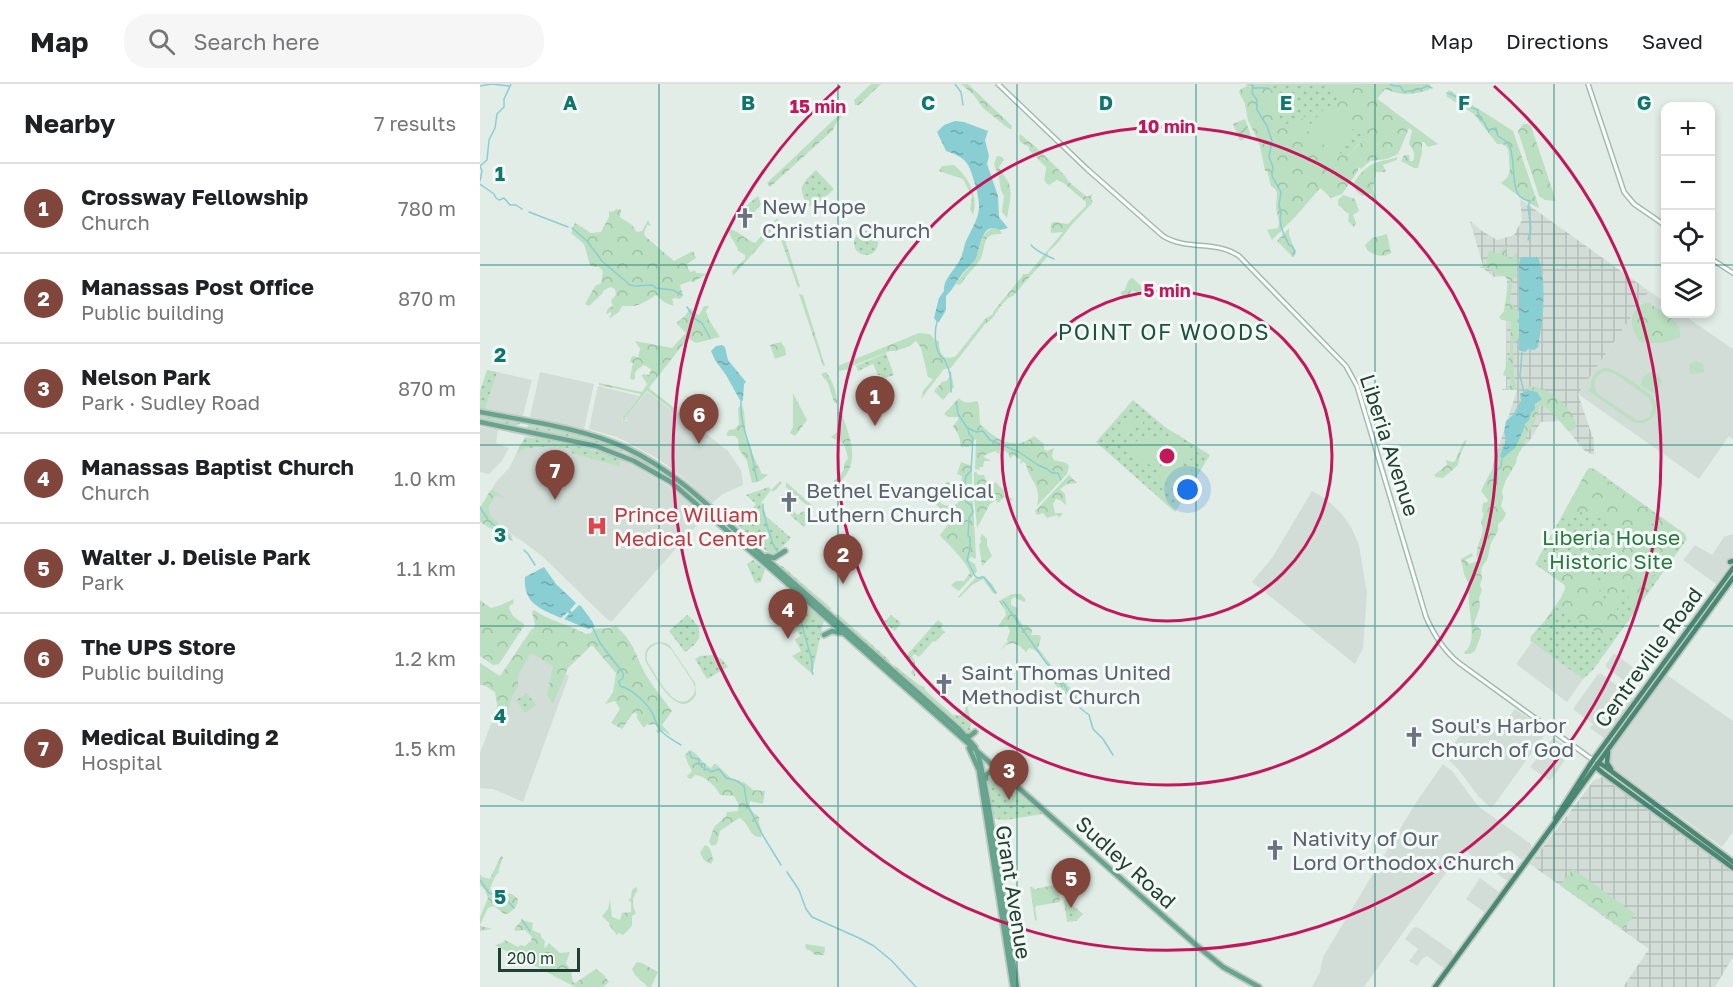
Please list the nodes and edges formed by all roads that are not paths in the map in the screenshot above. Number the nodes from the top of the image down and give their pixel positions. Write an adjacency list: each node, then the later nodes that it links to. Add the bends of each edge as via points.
1 (998, 84): 21 (main road, Liberia Avenue, via 1163,236 1185,245 1230,250 1239,256 1346,366 1358,386 1422,605 1434,633 1459,663)
2 (1588, 84): 3 (main road, via 1624,192)
3 (1661, 223)
4 (1715, 261): 5 (main road)
5 (1733, 273)
6 (480, 412): 9 (main road, Sudley Road, via 585,434 627,448 675,478)
7 (480, 422): 15 (main road, Sudley Road, via 595,446 646,467 683,492)
8 (785, 551): 9 (main road, via 773,558)
9 (760, 553): 17 (main road, Sudley Road)
10 (1733, 568): 12 (highway, Centreville Road)
11 (1733, 578): 19 (highway, Centreville Road)
12 (1691, 626): 13 (highway); 21 (highway, Centreville Road)
13 (1680, 630)
14 (824, 635): 15 (main road, via 832,631)
15 (844, 635): 18 (main road, Sudley Road)
16 (975, 732): 17 (main road)
17 (966, 736): 20 (main road, Sudley Road)
18 (966, 743): 20 (main road, Sudley Road); 22 (main road)
19 (1609, 749): 21 (highway, Centreville Road); 25 (highway, via 1607,763)
20 (978, 752): 22 (main road, Grant Avenue); 24 (main road, Sudley Road); 27 (main road, Grant Avenue)
21 (1595, 762): 23 (highway, Liberia Avenue); 25 (highway, Liberia Avenue); 26 (highway, Centreville Road); 28 (highway, Centreville Road)
22 (979, 770): 31 (main road, Grant Avenue)
23 (1603, 773): 26 (highway); 30 (highway, Liberia Avenue)
24 (1002, 774): 27 (main road, via 989,772); 32 (main road, Sudley Road, via 1205,953)
25 (1615, 774): 29 (highway, Liberia Avenue)
26 (1588, 778): 28 (highway, Centreville Road)
27 (985, 787): 31 (main road, Grant Avenue)
28 (1552, 826): 33 (highway, Centreville Road)
29 (1733, 862)
30 (1733, 868)
31 (1015, 987)
32 (1260, 987)
33 (1435, 987)

